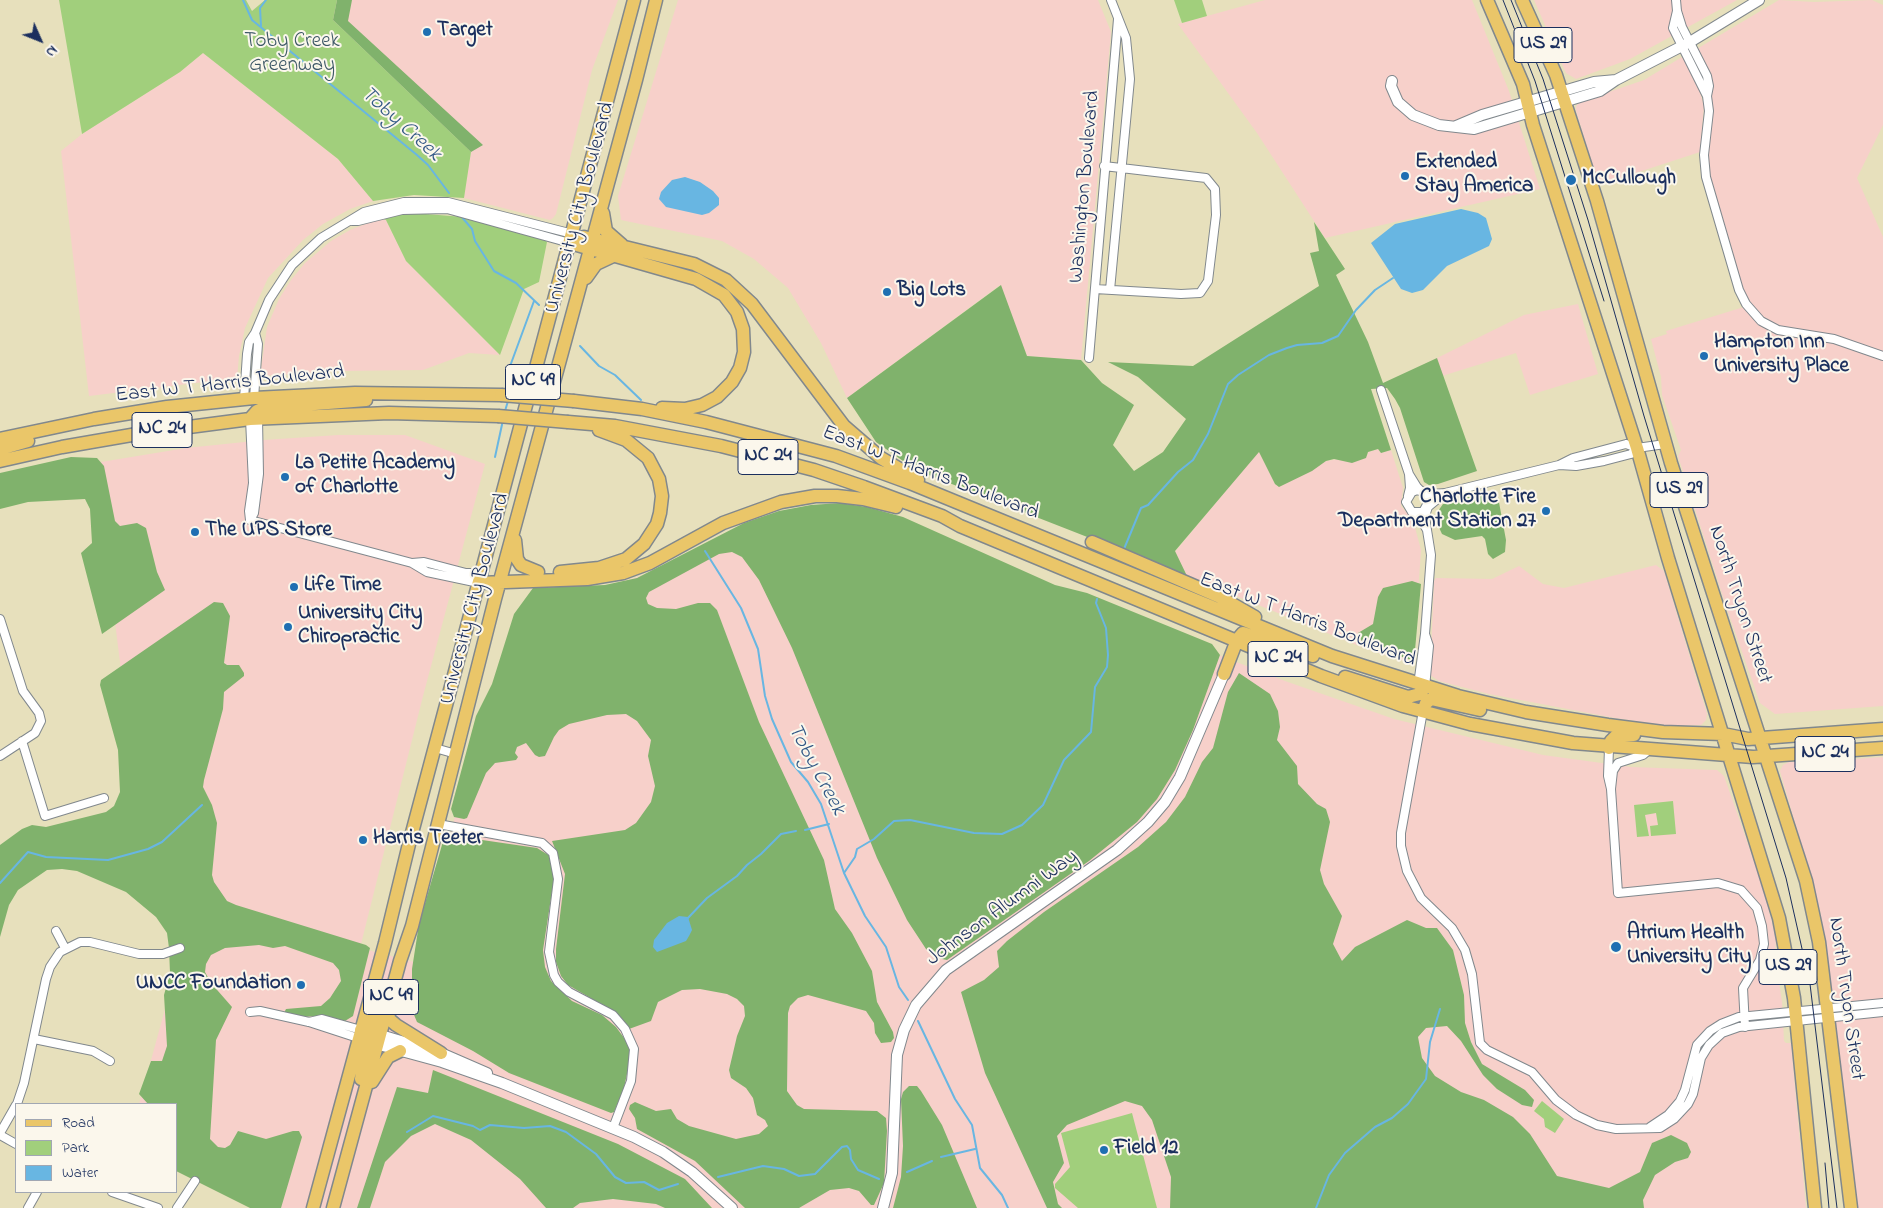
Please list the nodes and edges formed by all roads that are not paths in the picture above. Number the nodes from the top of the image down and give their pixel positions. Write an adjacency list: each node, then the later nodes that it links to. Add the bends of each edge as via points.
1 (634, 0): 16 (main road, University City Boulevard / NC 49)
2 (656, 0): 15 (main road, University City Boulevard / NC 49)
3 (1111, 0): 8 (street, Washington Boulevard)
4 (1487, 0): 12 (main road, US 29, via 1518,69)
5 (1522, 0): 11 (main road, North Tryon Street / US 29)
6 (1676, 0): 9 (street)
7 (1759, 0): 9 (street)
8 (1118, 19): 13 (street, Washington Boulevard); 14 (street, Washington Boulevard, via 1127,45 1130,79)
9 (1686, 45): 11 (street, via 1616,80 1594,82); 23 (street, via 1707,76 1706,177 1746,304 1761,321 1778,330 1834,339)
10 (1392, 81): 12 (street, via 1395,98 1407,110 1430,123 1456,126)
11 (1563, 97): 12 (street); 34 (main road, North Tryon Street / US 29, via 1605,228)
12 (1529, 107): 35 (main road, US 29)
13 (1104, 166): 14 (street); 20 (street, Washington Boulevard)
14 (1122, 169): 21 (street, Washington Boulevard); 21 (street, via 1203,177 1216,191 1216,215 1208,281 1203,291 1195,295)
15 (603, 205): 17 (main road, University City Boulevard / NC 49); 18 (main road, via 606,231)
16 (572, 239): 17 (main road); 27 (street, via 447,209 402,210 352,221 322,238 292,265 269,300 255,333 258,344); 50 (main road, University City Boulevard / NC 49)
17 (591, 244): 18 (main road); 19 (main road); 22 (main road, University City Boulevard / NC 49)
18 (626, 248): 42 (main road, via 694,264 726,280 752,304 852,434 881,458)
19 (613, 256): 22 (main road, via 596,264); 28 (main road, via 688,276 715,288 734,307 743,329 744,352 740,368 717,397 690,408)
20 (1095, 289): 21 (street); 24 (street, Washington Boulevard)
21 (1110, 290)
22 (578, 291): 45 (main road, University City Boulevard / NC 49)
23 (1883, 356)
24 (1089, 358)
25 (1381, 390): 38 (street)
26 (408, 393): 27 (main road, East W T Harris Boulevard / NC 24); 28 (main road, East W T Harris Boulevard / NC 24, bridge, via 502,395); 29 (main road, via 264,408 257,411)
27 (249, 399): 31 (main road, East W T Harris Boulevard / NC 24, via 167,407); 32 (main road, via 252,405 242,412 176,422)
28 (642, 409): 42 (main road, East W T Harris Boulevard / NC 24, via 801,446 844,459)
29 (254, 419): 30 (main road, East W T Harris Boulevard / NC 24, bridge, via 389,413); 32 (main road, East W T Harris Boulevard / NC 24); 50 (street, via 250,520 412,563 427,572)
30 (568, 422): 46 (main road, East W T Harris Boulevard / NC 24, via 668,435 772,458 864,486); 49 (main road, via 617,436 641,450 659,479 660,513 644,544 621,561 599,568)
31 (67, 424): 33 (main road, East W T Harris Boulevard / NC 24); 36 (main road)
32 (143, 433): 37 (main road, East W T Harris Boulevard / NC 24)
33 (0, 439)
34 (1665, 444): 35 (street); 66 (main road, North Tryon Street / US 29)
35 (1637, 448): 40 (street, via 1631,454 1604,461 1576,466 1559,465); 65 (main road, US 29, via 1670,567)
36 (0, 449)
37 (0, 462)
38 (1409, 474): 39 (street); 41 (street)
39 (1422, 492): 40 (street); 41 (street, via 1413,491); 43 (street, via 1428,498)
40 (1445, 493): 43 (street)
41 (1408, 496): 44 (street, via 1407,506)
42 (952, 501): 54 (main road, East W T Harris Boulevard / NC 24)
43 (1428, 507): 44 (street, via 1421,512); 47 (street)
44 (1412, 512): 47 (street, via 1420,518)
45 (517, 520): 49 (main road, via 515,555 522,565); 51 (main road, University City Boulevard / NC 49)
46 (960, 526): 51 (main road, via 885,503 815,496 781,502 744,514 650,563 623,573 588,579); 52 (main road, East W T Harris Boulevard / NC 24)
47 (1426, 530): 60 (street, via 1431,555 1425,634 1429,650)
48 (1092, 542): 54 (main road, via 1220,597)
49 (538, 572): 51 (main road)
50 (480, 578): 51 (main road); 68 (main road, University City Boulevard / NC 49)
51 (501, 579): 72 (main road, University City Boulevard / NC 49)
52 (1177, 617): 55 (main road, East W T Harris Boulevard / NC 24); 57 (main road, via 1220,644)
53 (0, 619): 67 (street, via 22,691 41,717 38,730)
54 (1275, 632): 59 (main road, East W T Harris Boulevard / NC 24, via 1332,656)
55 (1236, 642): 56 (main road, East W T Harris Boulevard / NC 24); 57 (main road); 59 (main road, via 1242,634 1248,633 1367,675)
56 (1249, 648): 57 (main road); 58 (main road, East W T Harris Boulevard / NC 24)
57 (1226, 667): 113 (street, Johnson Alumni Way, via 1180,777 1148,822 1117,850 946,970 916,1004 897,1055 893,1167)
58 (1301, 668): 60 (main road, via 1342,676 1408,697 1420,694); 61 (main road, East W T Harris Boulevard / NC 24)
59 (1404, 680): 60 (main road, East W T Harris Boulevard / NC 24)
60 (1421, 686): 62 (main road, East W T Harris Boulevard / NC 24)
61 (1423, 711): 62 (main road, via 1431,700 1482,711); 69 (main road, East W T Harris Boulevard / NC 24, via 1536,737); 100 (street, via 1402,824 1403,856 1418,894 1452,928 1465,950 1472,974 1480,1043 1487,1050 1532,1072 1556,1100 1581,1118 1608,1128)
62 (1542, 715): 64 (main road, East W T Harris Boulevard / NC 24)
63 (1883, 730): 66 (main road, NC 24)
64 (1663, 732): 65 (main road, East W T Harris Boulevard / NC 24); 69 (main road, via 1647,736 1619,735 1611,741)
65 (1723, 734): 66 (main road, East W T Harris Boulevard / NC 24); 73 (main road, US 29)
66 (1762, 739): 75 (main road, North Tryon Street / US 29)
67 (22, 742): 74 (street); 77 (street, via 45,816)
68 (435, 748): 72 (street); 90 (main road, University City Boulevard / NC 49, via 385,943)
69 (1609, 748): 71 (main road, East W T Harris Boulevard / NC 24); 76 (street)
70 (1883, 748): 75 (main road, NC 24)
71 (1650, 749): 73 (main road, East W T Harris Boulevard / NC 24); 76 (street, via 1616,765)
72 (456, 754): 78 (main road, University City Boulevard / NC 49)
73 (1728, 754): 75 (main road, NC 24); 88 (main road, US 29, via 1778,918)
74 (0, 756)
75 (1767, 758): 86 (main road, North Tryon Street / US 29, via 1806,881 1819,942)
76 (1611, 789): 87 (street, via 1618,893 1718,883 1740,890 1754,904 1764,944 1760,960 1743,988)
77 (104, 798)
78 (438, 824): 83 (main road, University City Boulevard / NC 49); 99 (street, via 542,843 553,853 558,879 549,952 552,970 565,989 613,1015 625,1029 634,1049 631,1081)
79 (56, 931): 80 (street)
80 (65, 948): 81 (street, via 90,942 151,955); 91 (street, via 50,967)
81 (180, 948)
82 (1883, 1003): 86 (street)
83 (388, 1008): 90 (main road, University City Boulevard / NC 49); 93 (main road, NC 49, via 388,1016 393,1023)
84 (250, 1012): 90 (street, via 260,1011)
85 (1883, 1012): 86 (street)
86 (1828, 1013): 88 (street); 115 (main road, North Tryon Street / US 29)
87 (1744, 1016): 88 (street); 89 (street); 100 (street, via 1714,1028 1700,1041 1680,1101 1664,1118)
88 (1796, 1016): 89 (street); 114 (main road, US 29)
89 (1746, 1027): 100 (street, via 1722,1033 1709,1045 1701,1058 1691,1099 1678,1117 1660,1128)
90 (369, 1037): 92 (street); 93 (street); 98 (main road, University City Boulevard / NC 49); 103 (main road); 110 (main road, University City Boulevard / NC 49)
91 (34, 1039): 94 (street, via 92,1051); 96 (street)
92 (400, 1051): 95 (street); 98 (main road, via 392,1053 380,1068)
93 (441, 1053): 95 (street, via 488,1073)
94 (110, 1061)
95 (502, 1083): 99 (street)
96 (17, 1103)
97 (15, 1107): 101 (street)
98 (360, 1109): 103 (main road, University City Boulevard / NC 49)
99 (613, 1128): 112 (street, via 673,1158)
100 (1645, 1129)
101 (0, 1134): 102 (street)
102 (15, 1143)
103 (349, 1148): 111 (main road, University City Boulevard / NC 49)
104 (195, 1181): 109 (street)
105 (36, 1193): 107 (street)
106 (115, 1193): 108 (street)
107 (28, 1208)
108 (158, 1208)
109 (176, 1208)
110 (313, 1208)
111 (333, 1208)
112 (732, 1208)
113 (882, 1208)
114 (1815, 1208)
115 (1851, 1208)

